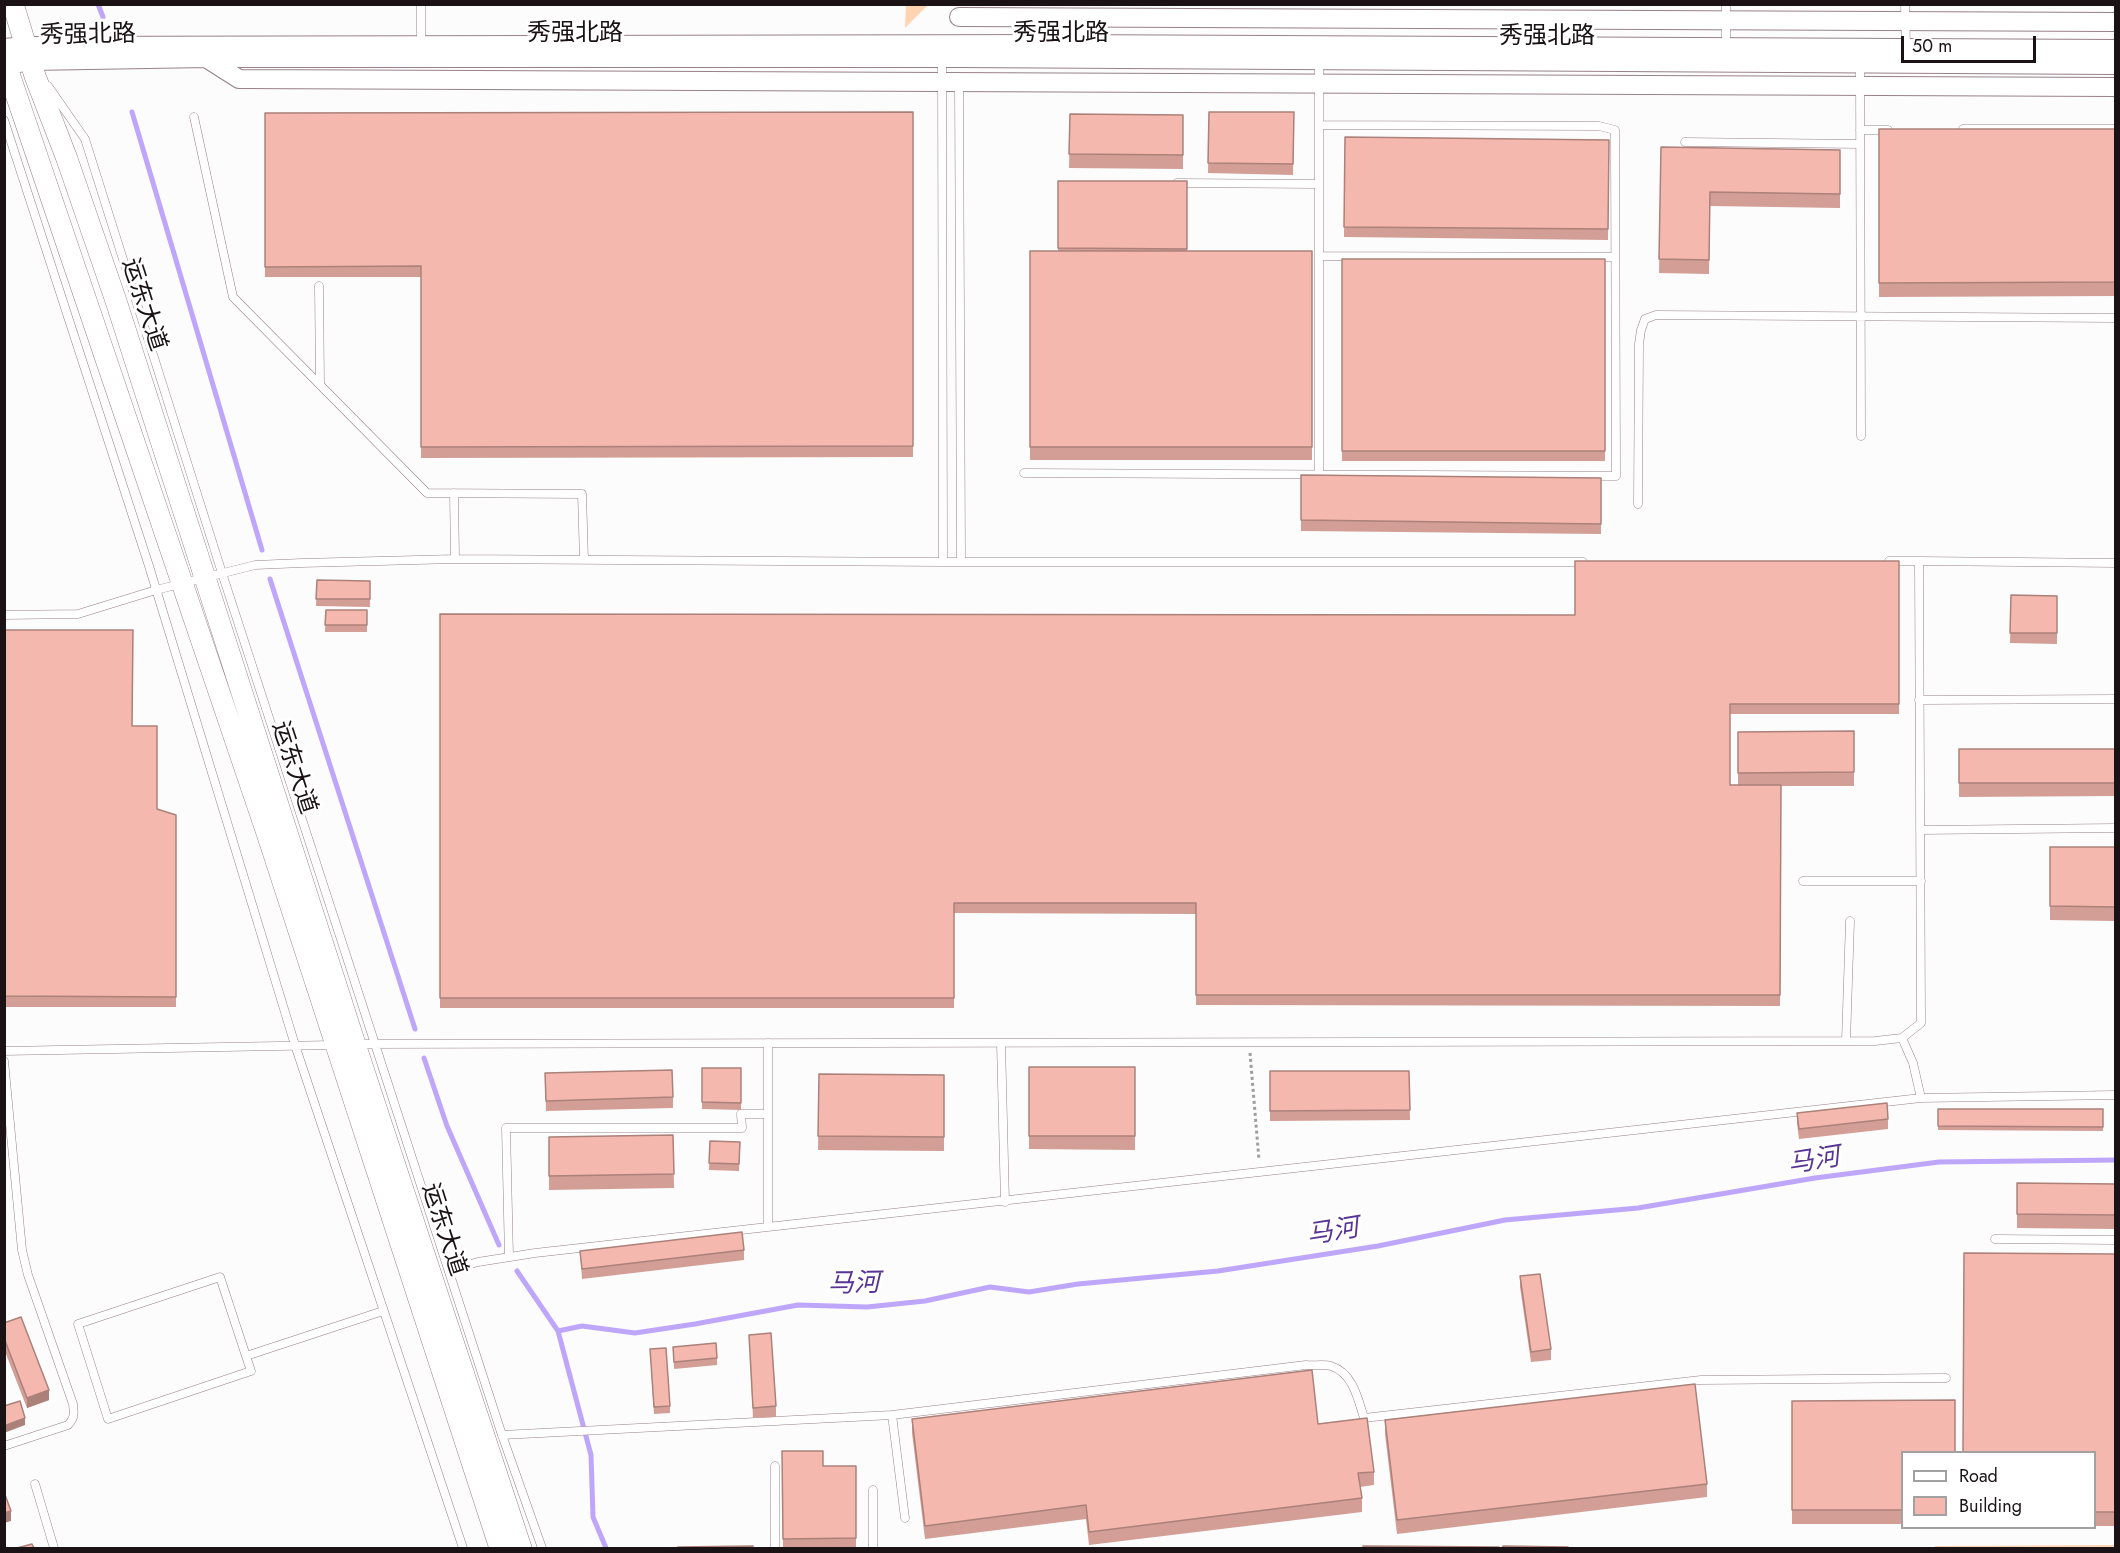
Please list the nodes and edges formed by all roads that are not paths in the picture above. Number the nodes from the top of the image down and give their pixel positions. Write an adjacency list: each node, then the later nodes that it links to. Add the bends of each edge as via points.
1 (13, 4): 12 (main road, 运东大道)
2 (421, 4): 10 (lane)
3 (959, 11): 4 (street); 9 (street)
4 (1726, 12): 5 (street); 7 (lane)
5 (1905, 13): 6 (street); 14 (lane)
6 (2115, 22)
7 (1726, 47): 11 (street, 秀强北路); 13 (street, 秀强北路)
8 (2115, 49): 14 (street, 秀强北路)
9 (950, 50): 10 (street, 秀强北路); 11 (street, 秀强北路); 18 (street)
10 (421, 51): 12 (street, 秀强北路); 16 (street, 秀强北路)
11 (1319, 52): 13 (street, 秀强北路); 19 (lane)
12 (28, 54): 15 (street, 秀强北路); 16 (street, 秀强北路); 52 (main road, 运东大道)
13 (1860, 55): 14 (street, 秀强北路); 20 (lane)
14 (1906, 56): 17 (street, 秀强北路)
15 (5, 57): 53 (main road, 运东大道)
16 (206, 58): 18 (street, via 239,79)
17 (2115, 64)
18 (950, 82): 19 (street); 48 (lane); 49 (lane)
19 (1319, 84): 20 (street); 24 (lane)
20 (1860, 86): 21 (street); 27 (lane)
21 (2115, 87)
22 (194, 117): 38 (lane, via 233,297)
23 (4, 120): 54 (lane)
24 (1320, 125): 32 (lane); 34 (lane, via 1599,126 1615,130)
25 (1953, 129): 26 (lane)
26 (2115, 129)
27 (1860, 130): 28 (lane); 30 (lane)
28 (1895, 130)
29 (1685, 142): 30 (lane)
30 (1860, 144): 36 (lane)
31 (1164, 183): 32 (lane)
32 (1319, 184): 33 (lane)
33 (1319, 256): 34 (lane); 41 (lane)
34 (1615, 257): 41 (lane, via 1616,476)
35 (319, 286): 38 (lane)
36 (1860, 316): 37 (lane); 39 (lane); 43 (lane, via 1656,315 1645,319 1639,344)
37 (2115, 318)
38 (320, 384): 42 (lane, via 427,493)
39 (1861, 436)
40 (1024, 473): 41 (lane)
41 (1319, 474)
42 (454, 493): 44 (lane); 45 (lane, via 582,494)
43 (1638, 504)
44 (455, 559): 45 (lane); 52 (lane, via 267,565)
45 (584, 560): 48 (lane)
46 (1883, 561): 47 (lane)
47 (1919, 561): 51 (lane); 56 (lane)
48 (943, 562): 49 (lane)
49 (961, 562): 50 (lane)
50 (1596, 562)
51 (2115, 563)
52 (213, 575): 53 (lane); 67 (main road, 运东大道); 68 (lane)
53 (182, 583): 54 (lane); 67 (main road, 运东大道)
54 (156, 590): 55 (lane, via 78,614); 69 (lane)
55 (4, 615)
56 (1920, 699): 57 (lane); 59 (lane)
57 (2115, 699)
58 (2115, 828): 59 (lane)
59 (1920, 830): 61 (lane)
60 (1803, 881): 61 (lane)
61 (1921, 881): 63 (lane, via 1921,1023)
62 (1850, 921): 64 (lane)
63 (1902, 1038): 64 (lane); 73 (lane, via 1914,1063)
64 (1846, 1041): 66 (lane)
65 (768, 1043): 66 (lane); 68 (lane); 74 (lane)
66 (1000, 1043): 75 (lane)
67 (345, 1044): 68 (lane); 69 (lane); 93 (main road, 运东大道); 94 (main road, 运东大道)
68 (376, 1044): 80 (lane)
69 (296, 1045): 70 (lane); 81 (lane)
70 (4, 1051)
71 (4, 1061): 86 (lane, via 22,1250 74,1414 68,1425)
72 (2115, 1095): 73 (lane)
73 (1922, 1098): 75 (lane)
74 (768, 1114): 76 (lane); 79 (lane, via 741,1114 742,1128 506,1128)
75 (1005, 1202): 76 (lane)
76 (768, 1227): 79 (lane)
77 (1995, 1239): 78 (lane)
78 (2115, 1240)
79 (509, 1257): 80 (lane)
80 (449, 1270): 85 (lane)
81 (383, 1311): 82 (lane); 92 (lane)
82 (246, 1356): 82 (lane, via 220,1277 78,1324 108,1419 251,1371)
83 (1946, 1378): 84 (lane, via 1701,1380 1364,1418 1345,1374 1330,1366 1306,1365)
84 (892, 1415): 85 (lane); 90 (lane)
85 (502, 1435): 95 (lane)
86 (4, 1446)
87 (775, 1466): 96 (lane)
88 (34, 1484): 91 (lane)
89 (873, 1490): 97 (lane)
90 (905, 1518)
91 (54, 1548)
92 (463, 1548)
93 (500, 1548)
94 (521, 1548)
95 (542, 1548)
96 (775, 1548)
97 (873, 1548)

